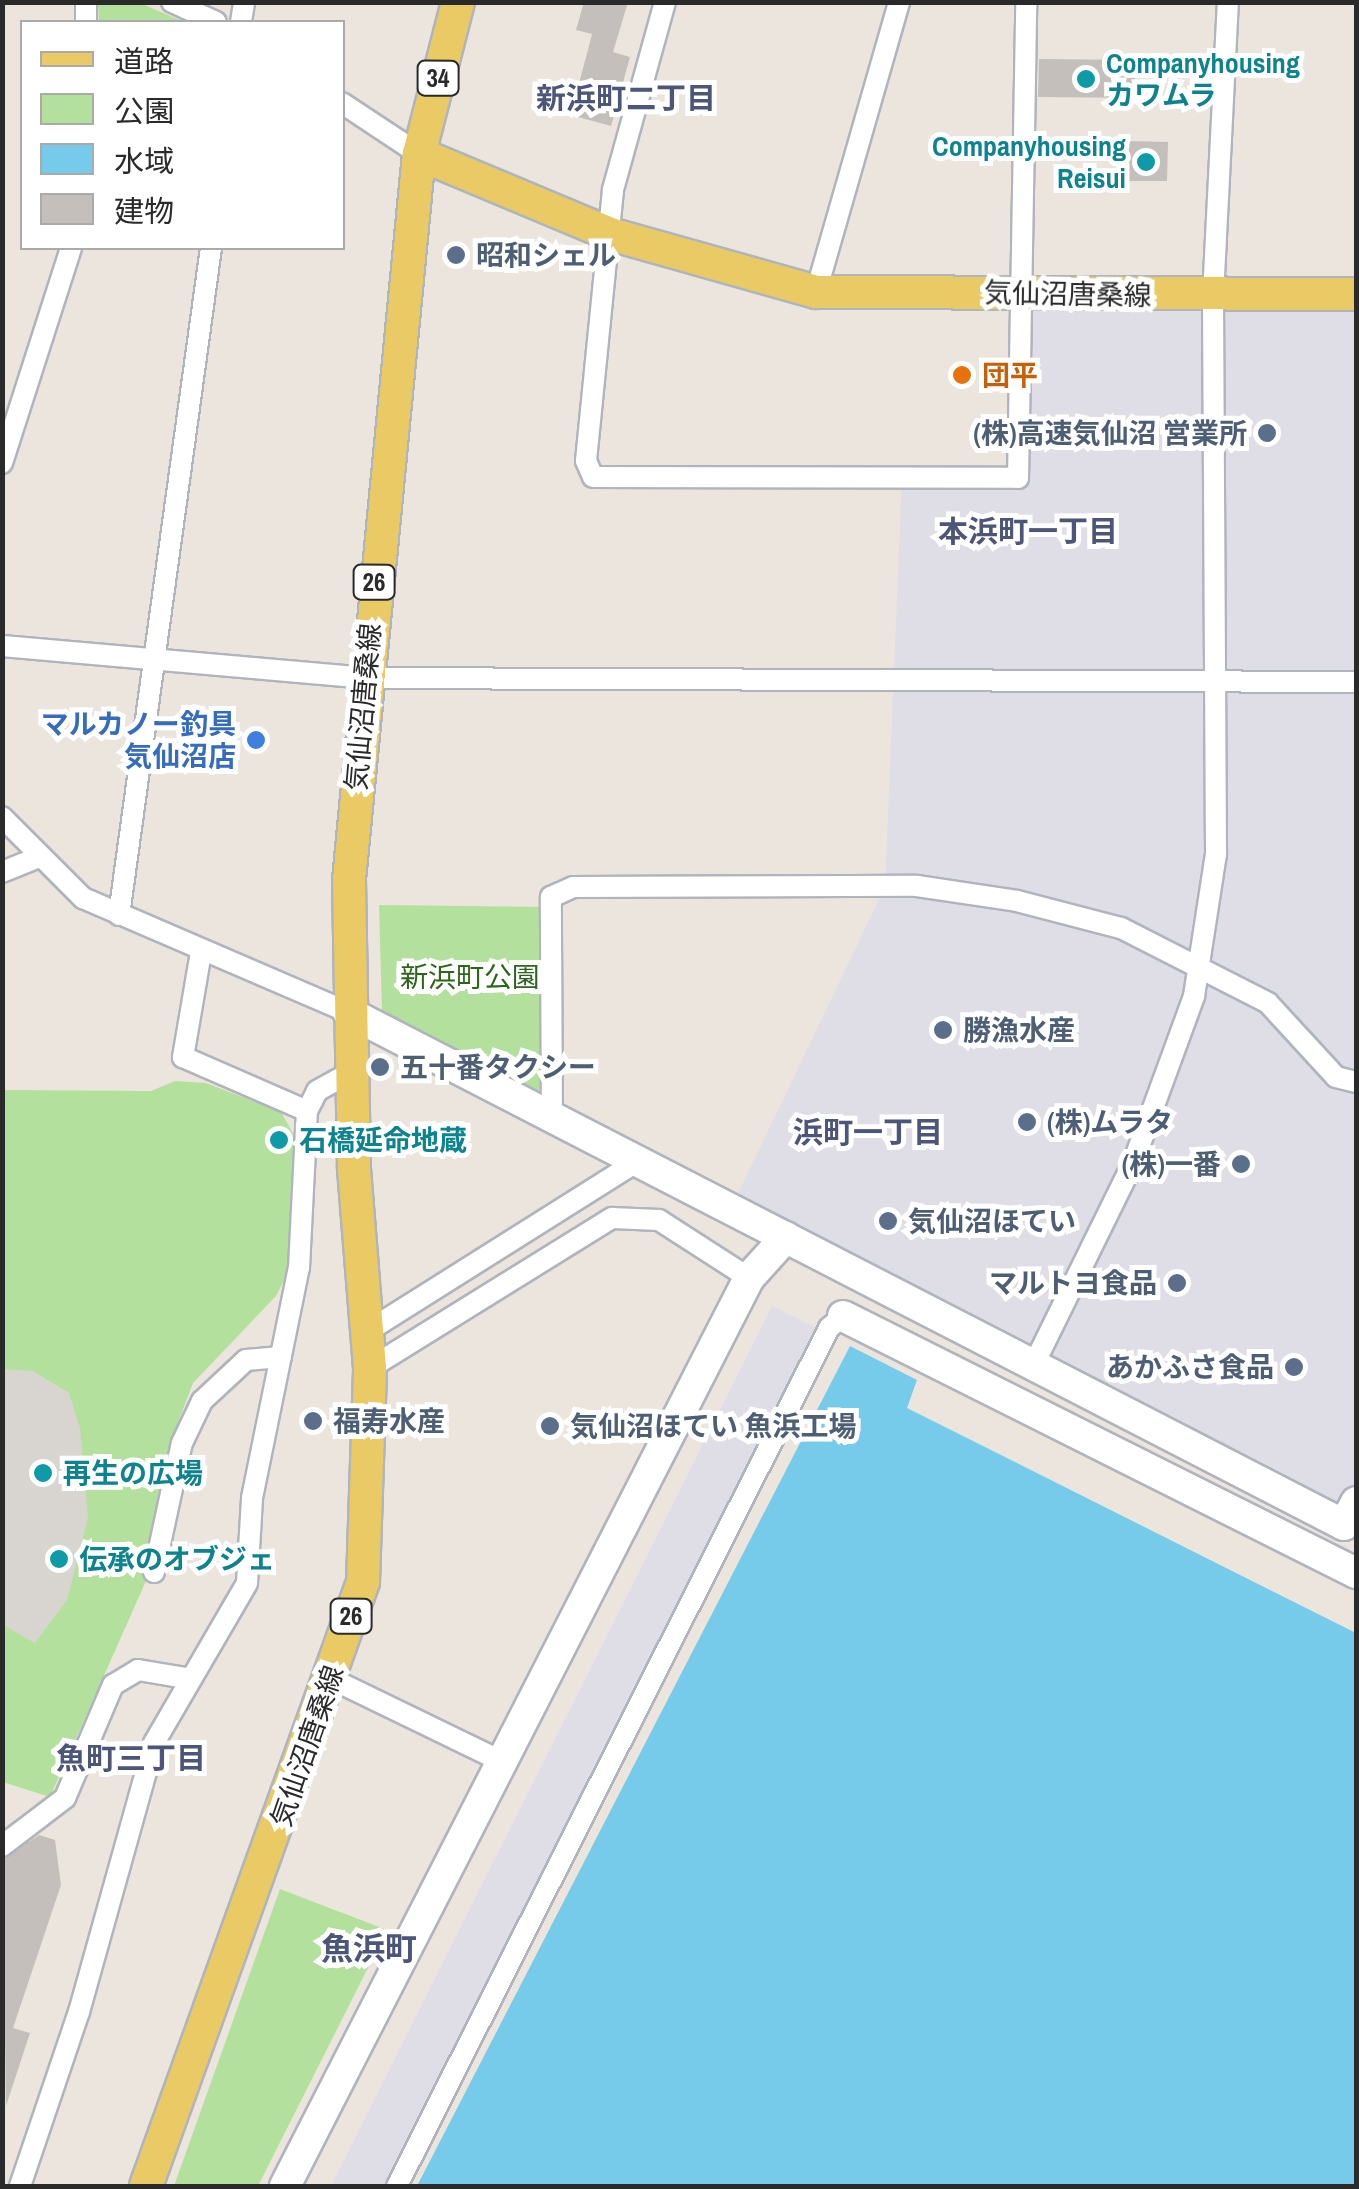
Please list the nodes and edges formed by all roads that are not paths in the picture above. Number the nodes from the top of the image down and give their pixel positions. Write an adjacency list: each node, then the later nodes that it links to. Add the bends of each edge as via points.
1 (172, 2): 7 (street)
2 (458, 2): 9 (main road, 34)
3 (665, 2): 10 (street, via 614,190)
4 (899, 2): 13 (street)
5 (1026, 2): 14 (street)
6 (1228, 2): 16 (street)
7 (212, 20)
8 (345, 104): 9 (street)
9 (418, 154): 10 (main road, 気仙沼唐桑線); 20 (main road, 気仙沼唐桑線 / 26)
10 (610, 234): 13 (main road, 気仙沼唐桑線); 14 (street, via 586,461 594,477 1018,478)
11 (70, 250): 17 (street)
12 (211, 250): 19 (street)
13 (816, 292): 14 (main road, 気仙沼唐桑線)
14 (1021, 294): 16 (main road, 気仙沼唐桑線)
15 (1356, 294): 16 (main road, 気仙沼唐桑線)
16 (1213, 296): 21 (street)
17 (2, 463)
18 (2, 646): 19 (street)
19 (154, 660): 20 (street); 26 (street)
20 (366, 678): 21 (street); 29 (main road, 気仙沼唐桑線 / 26, via 349,880)
21 (1214, 682): 22 (street); 28 (street, via 1216,854)
22 (1356, 682)
23 (2, 817): 24 (street)
24 (38, 856): 25 (street); 26 (street, via 83,898)
25 (2, 872)
26 (119, 915): 27 (street)
27 (202, 952): 29 (street); 32 (street, via 183,1058)
28 (1198, 968): 31 (street, via 1268,1003 1336,1077); 33 (street, via 1121,928 917,886 573,888 550,897); 41 (street, via 1133,1163)
29 (348, 1012): 30 (main road, 気仙沼唐桑線 / 26); 33 (street)
30 (350, 1074): 32 (street, via 317,1091); 38 (main road, 気仙沼唐桑線 / 26)
31 (1356, 1082)
32 (306, 1111): 39 (street, via 299,1268)
33 (552, 1122): 34 (street)
34 (636, 1162): 35 (street); 38 (street)
35 (786, 1237): 36 (street); 41 (street)
36 (749, 1278): 40 (street, via 659,1220 612,1218); 47 (street)
37 (842, 1316): 44 (street); 52 (street, via 828,1328)
38 (368, 1331): 40 (main road, 気仙沼唐桑線 / 26)
39 (281, 1357): 43 (street, via 246,1360 202,1402 182,1443); 45 (street, via 252,1498 247,1583)
40 (370, 1368): 46 (main road, 気仙沼唐桑線 / 26, via 363,1582)
41 (1032, 1368): 42 (street)
42 (1352, 1520)
43 (154, 1572)
44 (1356, 1573)
45 (186, 1678): 48 (street, via 138,1670 113,1685 65,1798); 49 (street, via 135,1798 80,2012)
46 (330, 1678): 47 (street); 50 (main road, 気仙沼唐桑線 / 26)
47 (503, 1762): 51 (street)
48 (2, 1846)
49 (20, 2186)
50 (146, 2186)
51 (285, 2186)
52 (397, 2186)

